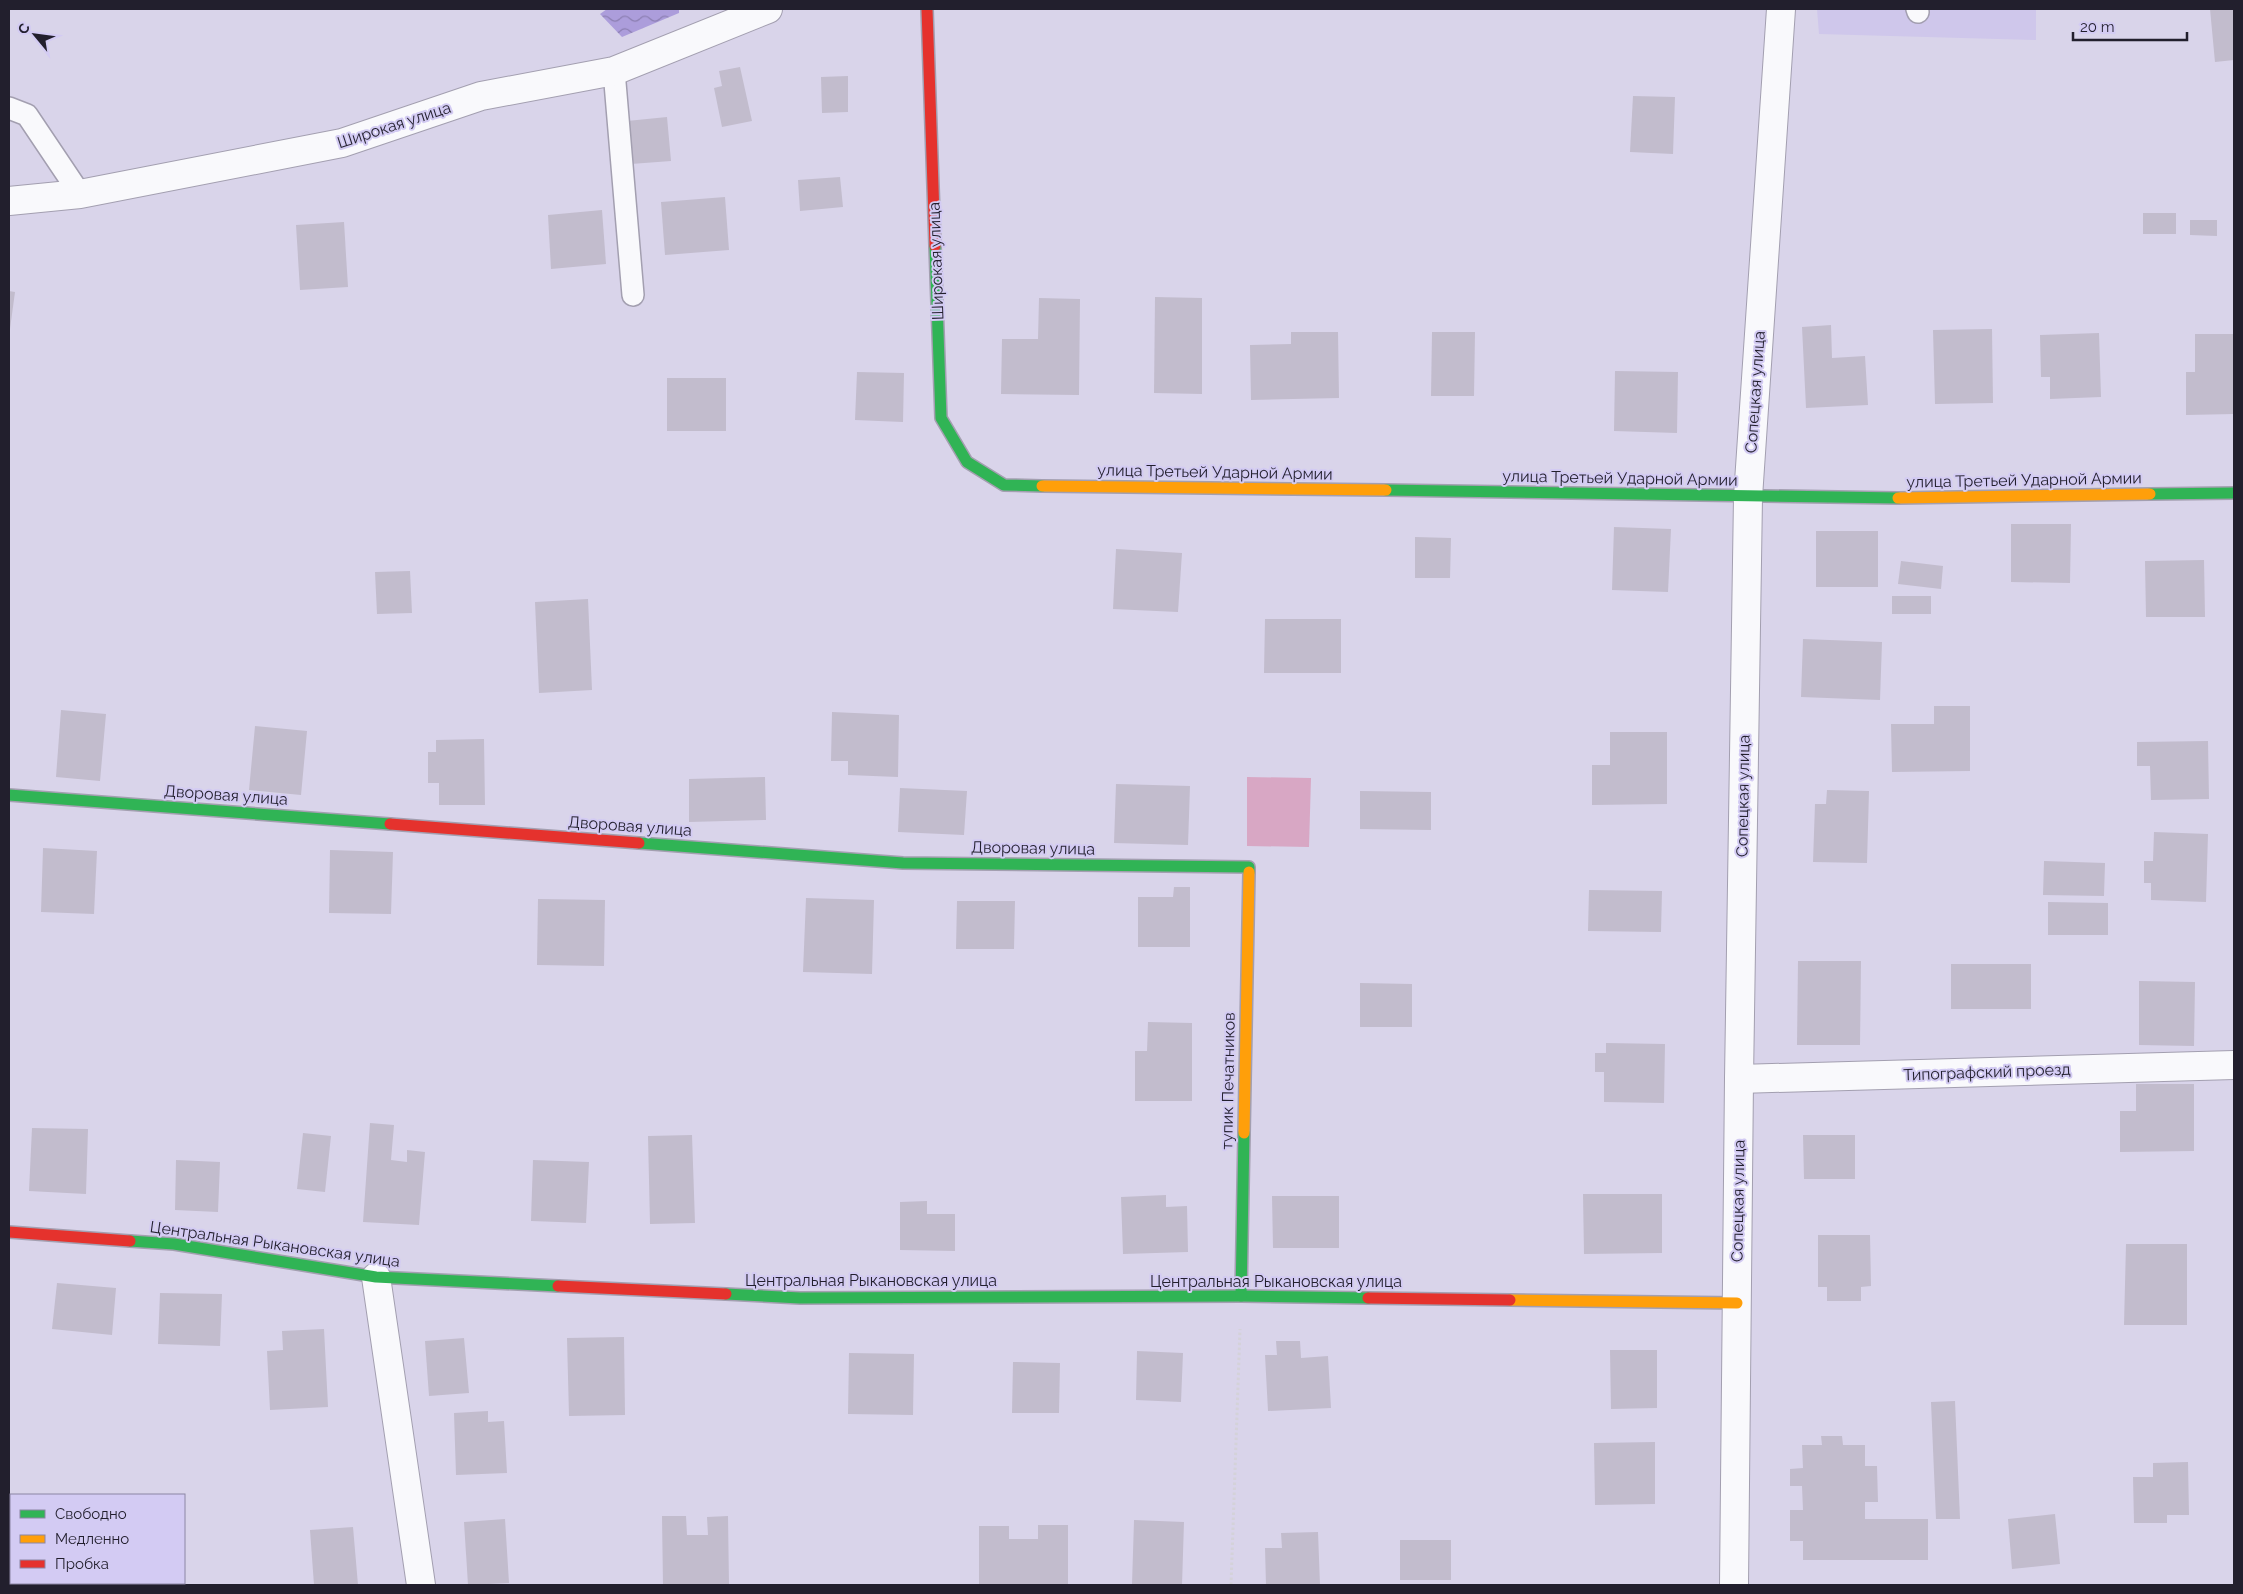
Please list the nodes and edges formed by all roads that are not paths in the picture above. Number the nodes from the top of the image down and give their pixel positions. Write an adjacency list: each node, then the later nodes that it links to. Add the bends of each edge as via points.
1 (768, 9): 4 (street, Широкая улица)
2 (927, 9): 9 (street, Широкая улица, via 942,418 967,462)
3 (1781, 9): 11 (street, Сопецкая улица)
4 (614, 71): 6 (street, Широкая улица, via 481,96 342,143); 8 (lane)
5 (9, 108): 6 (lane, via 27,115)
6 (80, 194): 7 (street, Широкая улица)
7 (9, 201)
8 (633, 295)
9 (1004, 485): 11 (street, улица Третьей Ударной Армии)
10 (2234, 493): 11 (street, улица Третьей Ударной Армии, via 1926,498)
11 (1748, 496): 15 (street, Сопецкая улица)
12 (9, 795): 13 (street, Дворовая улица, via 903,863)
13 (1249, 867): 18 (street, тупик Печатников)
14 (2234, 1065): 15 (street, Типографский проезд)
15 (1739, 1079): 19 (street, Сопецкая улица)
16 (9, 1232): 17 (street, Центральная Рыкановская улица, via 174,1244)
17 (376, 1277): 18 (street, Центральная Рыкановская улица, via 800,1298); 20 (street)
18 (1241, 1296): 19 (street, Центральная Рыкановская улица)
19 (1737, 1303): 21 (street, Сопецкая улица)
20 (421, 1585)
21 (1734, 1585)

